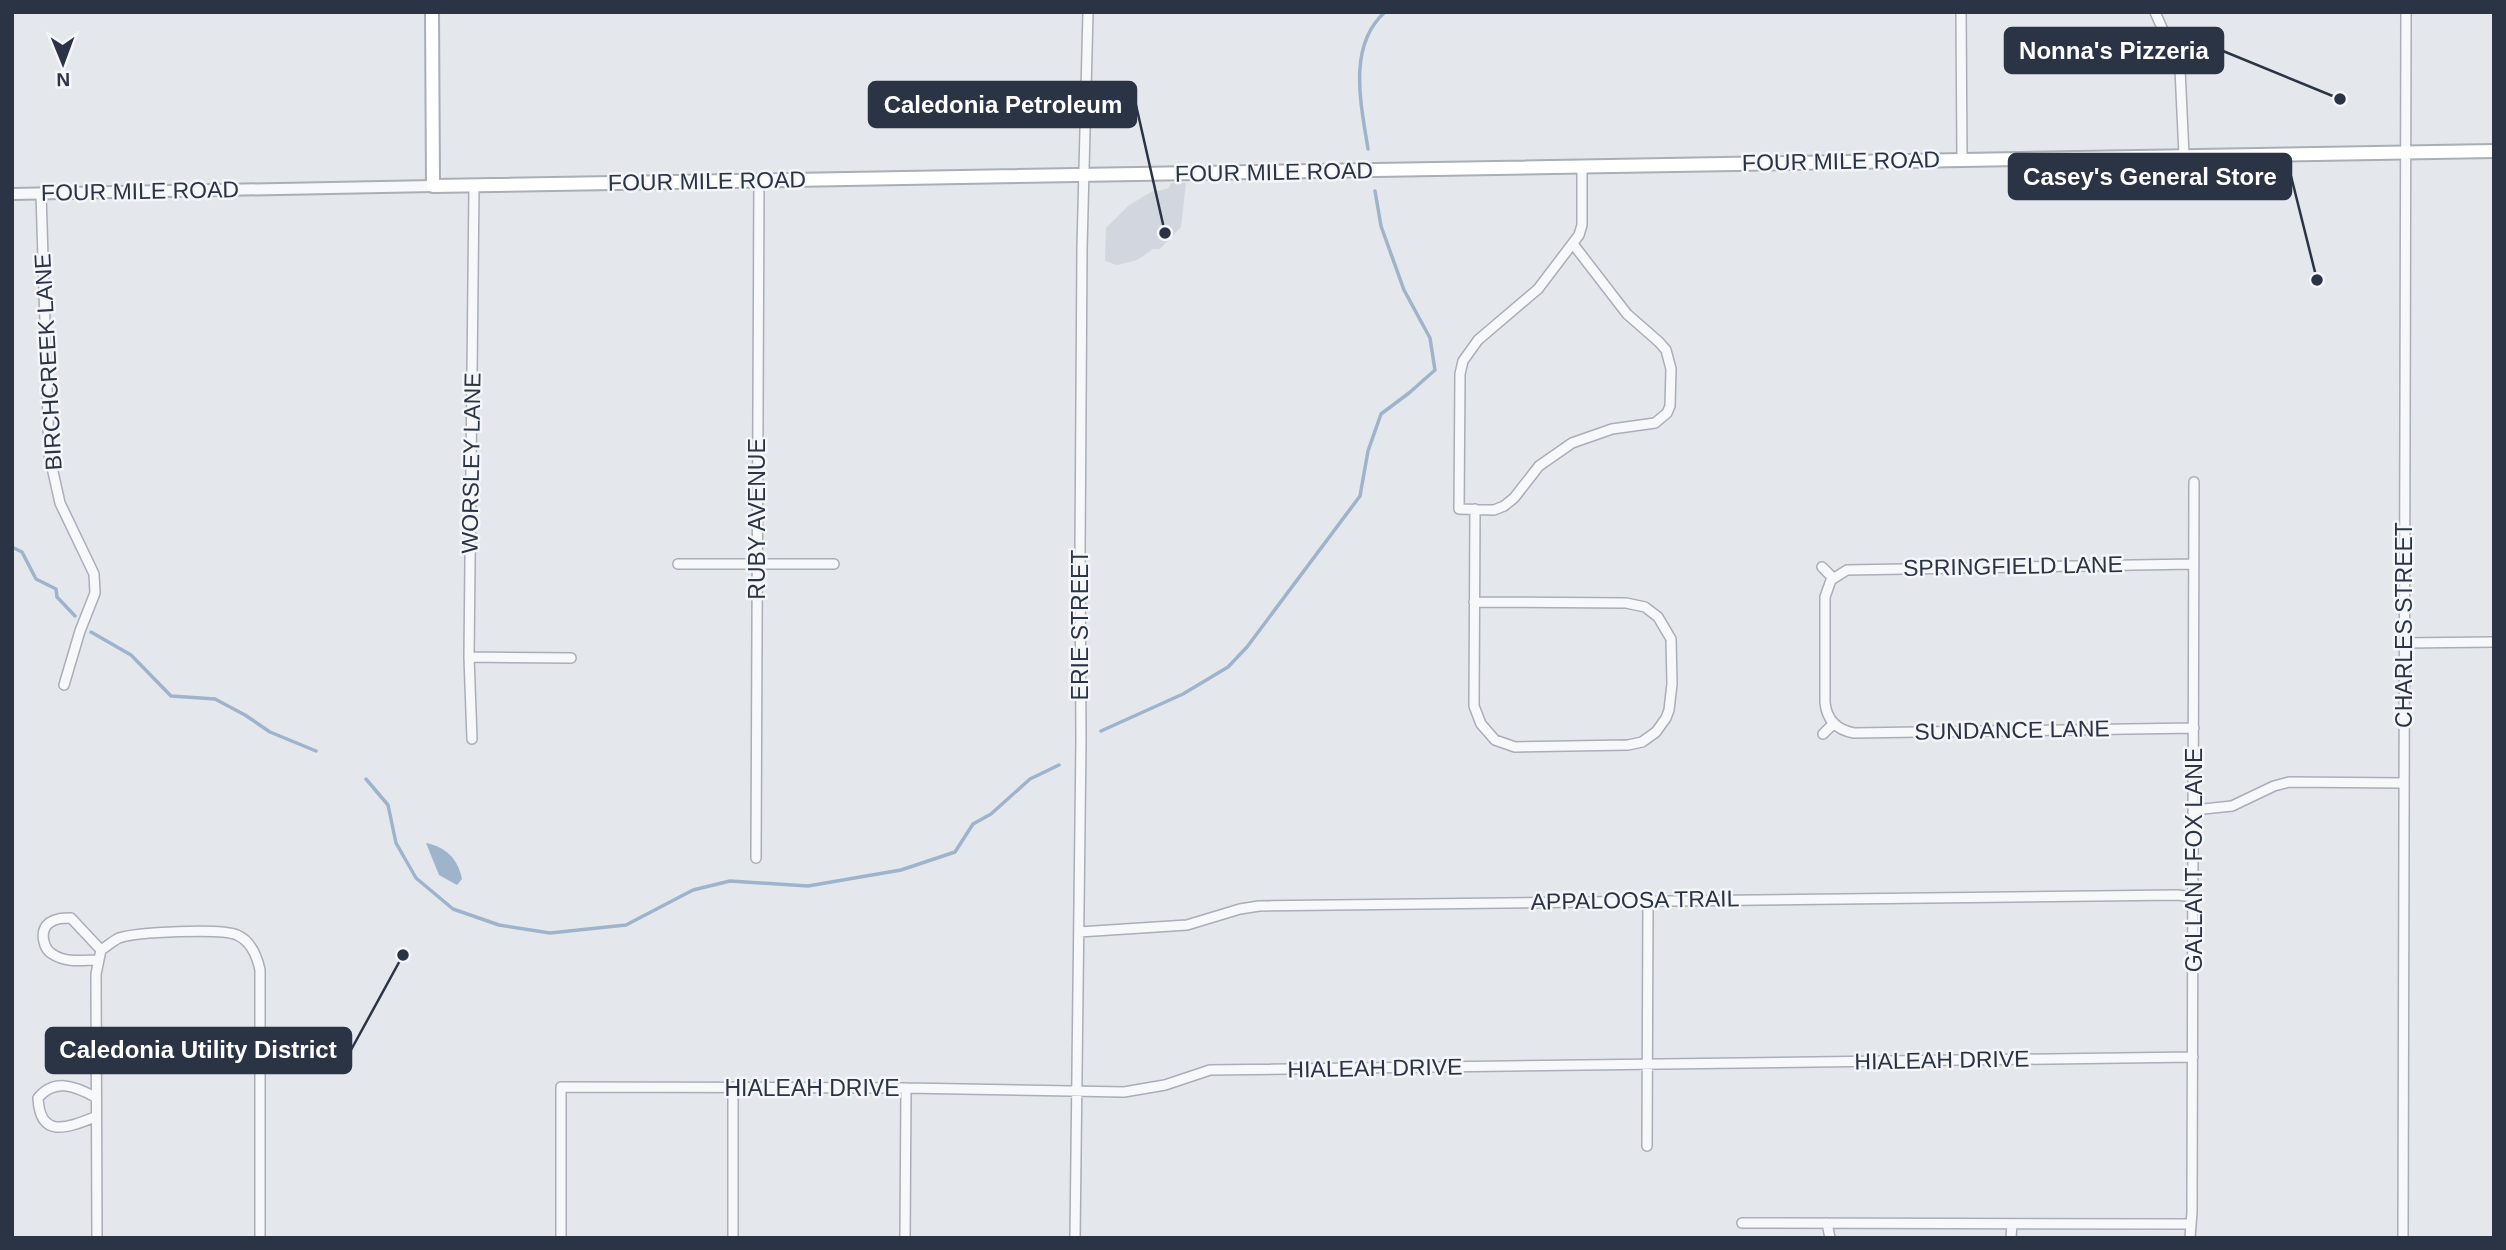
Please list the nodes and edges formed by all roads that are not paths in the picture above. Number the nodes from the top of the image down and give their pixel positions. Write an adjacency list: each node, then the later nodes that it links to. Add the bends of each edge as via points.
1 (432, 12): 13 (main road)
2 (1088, 12): 11 (street, ERIE STREET)
3 (1961, 12): 9 (street)
4 (2155, 12): 8 (street, via 2180,69)
5 (2406, 12): 7 (street, CHARLES STREET)
6 (2494, 151): 7 (main road, FOUR MILE ROAD)
7 (2406, 152): 8 (main road, FOUR MILE ROAD); 28 (street, CHARLES STREET)
8 (2184, 155): 9 (main road, FOUR MILE ROAD)
9 (1962, 159): 10 (main road, FOUR MILE ROAD)
10 (1582, 166): 11 (main road, FOUR MILE ROAD); 17 (street, via 1582,225)
11 (1084, 174): 12 (main road, FOUR MILE ROAD); 41 (street, ERIE STREET)
12 (759, 181): 14 (main road, FOUR MILE ROAD); 20 (street, RUBY AVENUE)
13 (433, 186): 14 (main road, FOUR MILE ROAD); 15 (street, FOUR MILE ROAD)
14 (474, 186): 29 (street, WORSLEY LANE)
15 (41, 193): 16 (street, FOUR MILE ROAD); 31 (street, BIRCHCREEK LANE, via 49,454 60,503 94,574 95,593)
16 (12, 194)
17 (1573, 244): 19 (street, via 1538,289 1478,340 1464,361 1460,374 1459,509); 19 (street, via 1627,314 1666,350 1670,406 1662,419 1647,425 1612,429 1572,443 1539,466 1504,506)
18 (2194, 482): 23 (street, GALLANT FOX LANE)
19 (1475, 509): 26 (street)
20 (757, 563): 21 (street); 22 (street); 38 (street, RUBY AVENUE)
21 (678, 564)
22 (834, 564)
23 (2194, 564): 25 (street, SPRINGFIELD LANE, via 1854,569); 33 (street, GALLANT FOX LANE)
24 (1822, 567): 25 (street)
25 (1833, 578): 32 (street, via 1825,597 1825,663 1826,711)
26 (1474, 603): 26 (street, via 1474,706 1481,724 1495,740 1515,747 1628,745 1649,737 1667,718 1671,639 1652,612 1626,603)
27 (2494, 642): 28 (street)
28 (2404, 643): 36 (street, CHARLES STREET)
29 (468, 657): 30 (street); 35 (street, WORSLEY LANE)
30 (571, 658)
31 (64, 685)
32 (1833, 723): 33 (street, SUNDANCE LANE, via 1854,733); 34 (street)
33 (2194, 728): 37 (street, GALLANT FOX LANE)
34 (1823, 734)
35 (472, 740)
36 (2403, 783): 37 (street, via 2289,782 2232,806); 65 (street, CHARLES STREET)
37 (2194, 810): 39 (street, GALLANT FOX LANE)
38 (755, 858)
39 (2194, 897): 40 (street, APPALOOSA TRAIL); 44 (street, GALLANT FOX LANE)
40 (1647, 900): 41 (street, APPALOOSA TRAIL, via 1259,906 1187,925); 45 (street)
41 (1079, 932): 48 (street, ERIE STREET)
42 (101, 950): 43 (street); 43 (street, via 71,918 48,923 44,932 43,941 54,956); 57 (street, via 135,934 223,931 238,935 253,949 260,970)
43 (97, 960): 49 (street)
44 (2193, 1057): 45 (street, HIALEAH DRIVE); 55 (street, GALLANT FOX LANE)
45 (1647, 1064): 48 (street, HIALEAH DRIVE, via 1210,1070 1147,1089); 51 (street)
46 (733, 1087): 47 (street, HIALEAH DRIVE); 58 (street, HIALEAH DRIVE, via 561,1087); 59 (street)
47 (906, 1088): 48 (street, HIALEAH DRIVE); 60 (street)
48 (1076, 1091): 61 (street, ERIE STREET)
49 (95, 1097): 50 (street); 50 (street, via 56,1086 37,1098 38,1112 50,1126 61,1128)
50 (95, 1117): 56 (street)
51 (1647, 1146)
52 (1742, 1223): 53 (street)
53 (1827, 1223): 54 (street); 62 (street)
54 (2012, 1224): 55 (street); 63 (street)
55 (2191, 1224): 64 (street, GALLANT FOX LANE)
56 (97, 1238)
57 (260, 1238)
58 (561, 1238)
59 (733, 1238)
60 (905, 1238)
61 (1075, 1238)
62 (1829, 1238)
63 (2011, 1238)
64 (2190, 1238)
65 (2403, 1238)

